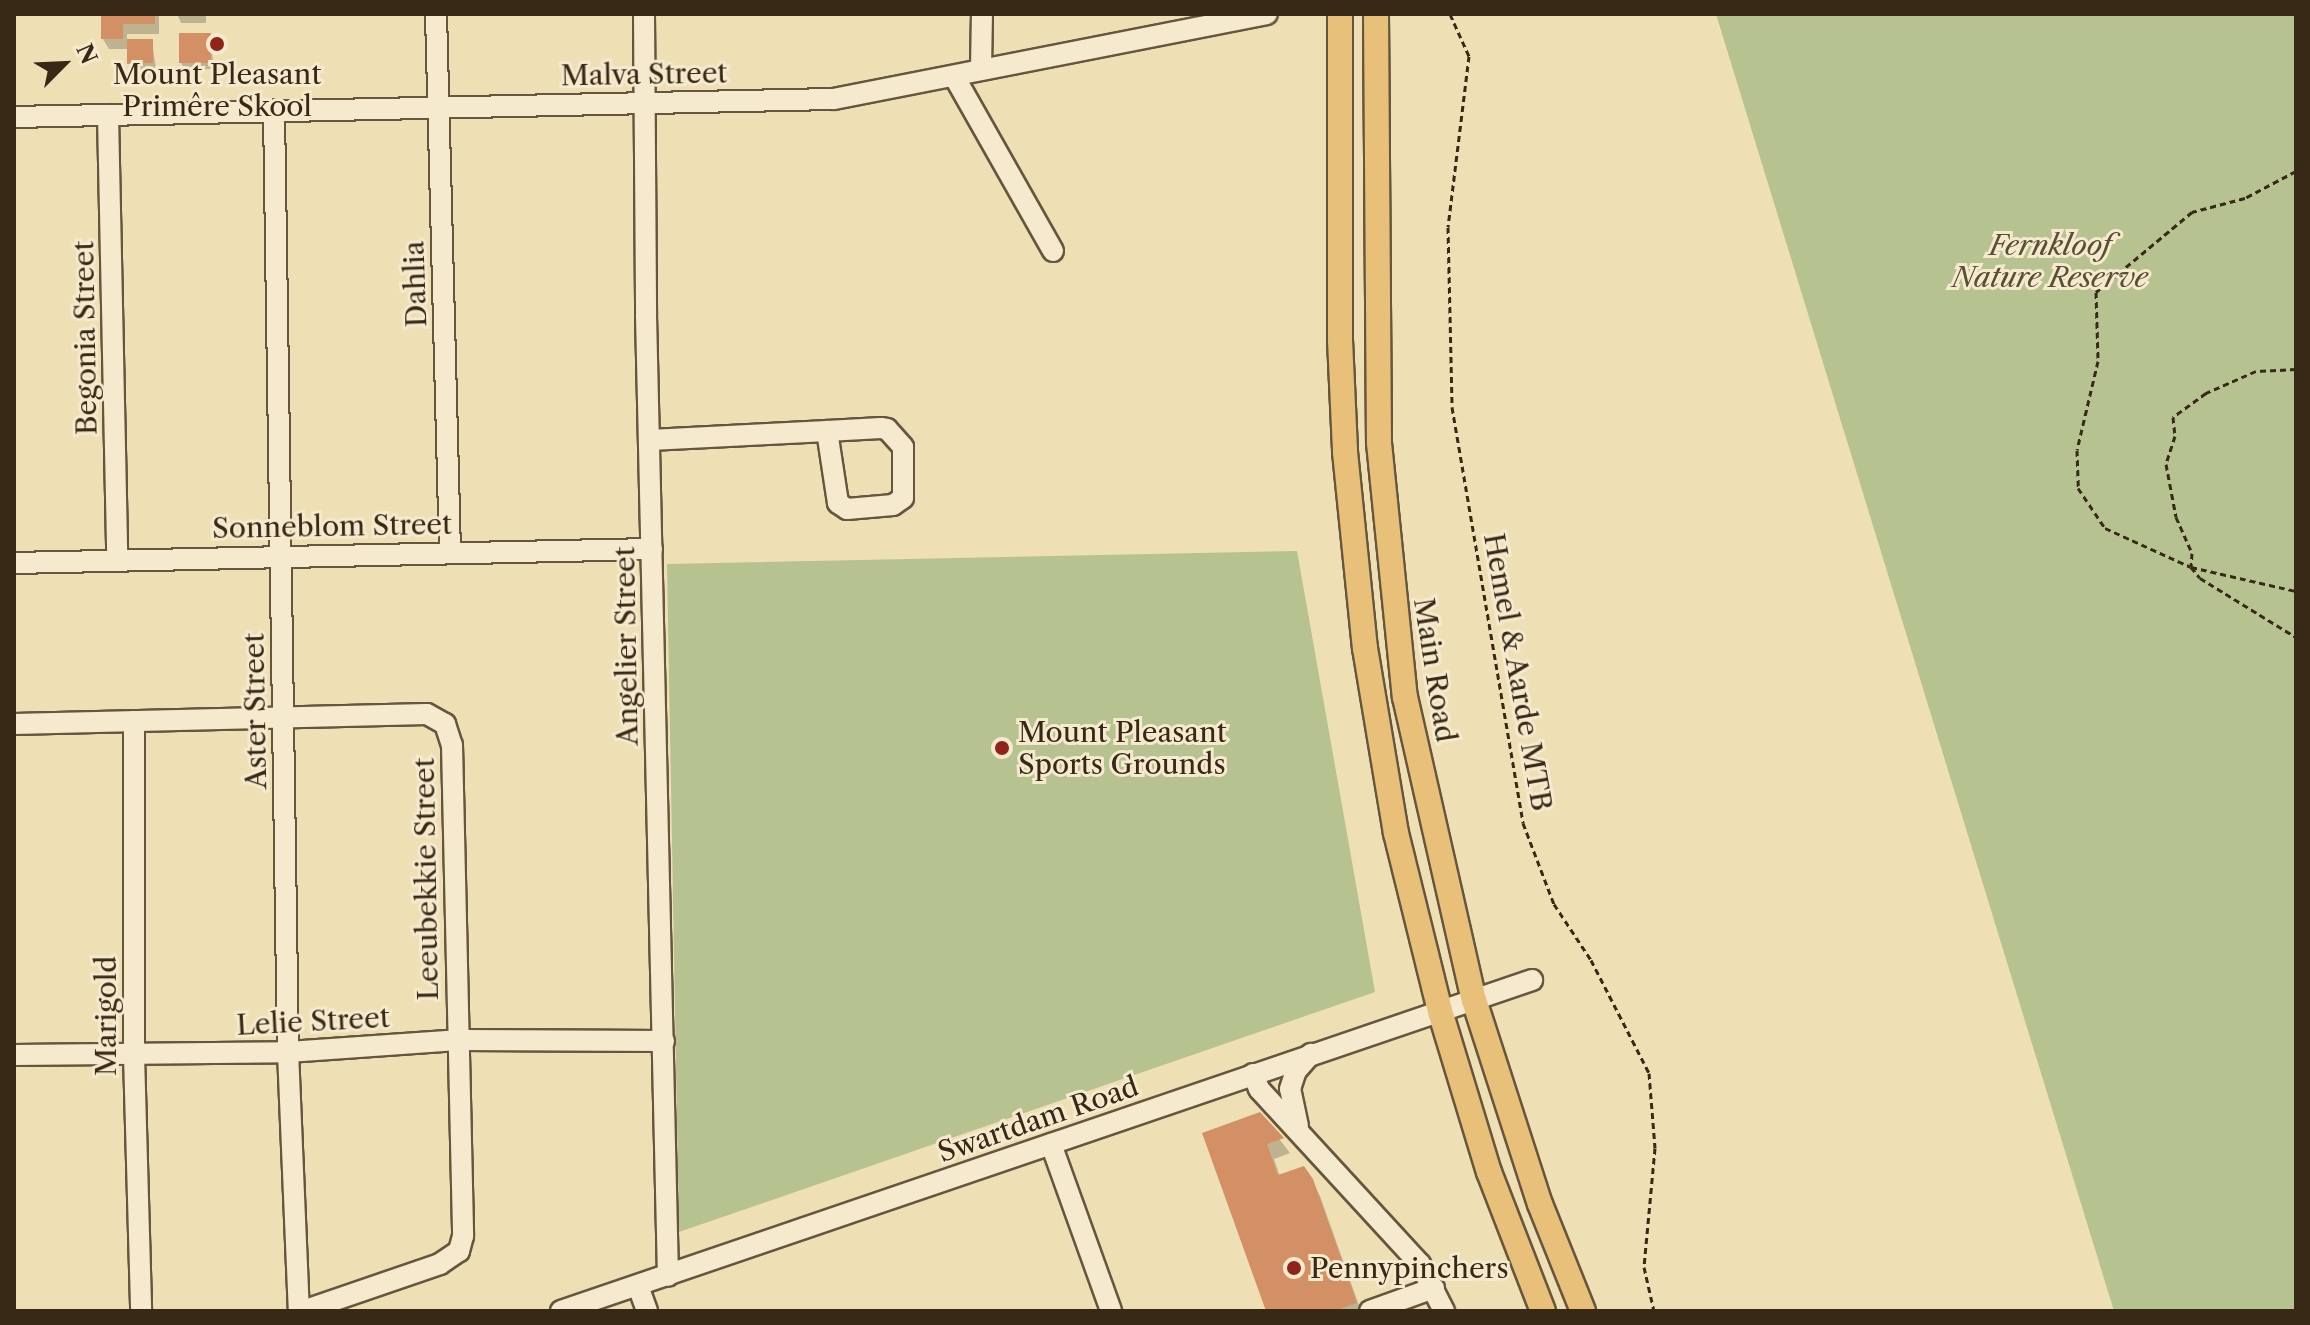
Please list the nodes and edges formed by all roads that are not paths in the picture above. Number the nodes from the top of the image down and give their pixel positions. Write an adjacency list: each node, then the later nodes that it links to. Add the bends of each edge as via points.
1 (436, 14): 10 (street, Dahlia)
2 (644, 14): 9 (street, Angelier Street)
3 (982, 14): 7 (street)
4 (1267, 14): 7 (street, Malva Street)
5 (1340, 14): 27 (main road, via 1340,340 1351,526 1396,833)
6 (1376, 14): 26 (main road, Main Road, via 1376,377 1387,539 1405,697)
7 (981, 69): 8 (street, Malva Street)
8 (954, 76): 9 (street, Malva Street, via 834,99); 14 (street)
9 (645, 102): 10 (street, Malva Street); 16 (street, Angelier Street)
10 (438, 106): 11 (street, Malva Street); 18 (street, Dahlia)
11 (274, 110): 12 (street, Malva Street); 19 (street, Aster Street)
12 (108, 115): 13 (street, Malva Street); 20 (street, Begonia Street)
13 (14, 117)
14 (1053, 251)
15 (827, 431): 15 (street, via 892,431 903,447 903,498 893,505 838,503); 16 (street)
16 (650, 440): 17 (street, Angelier Street)
17 (652, 549): 18 (street, Sonneblom Street); 29 (street, Angelier Street)
18 (450, 552): 19 (street, Sonneblom Street)
19 (279, 554): 20 (street, Sonneblom Street); 22 (street, Aster Street)
20 (117, 559): 21 (street, Sonneblom Street)
21 (14, 563)
22 (285, 719): 23 (street, Leeubekkie Street); 28 (street, Leeubekkie Street, via 427,714 445,724 452,745); 30 (street, Aster Street)
23 (134, 721): 24 (street, Leeubekkie Street); 33 (street, Marigold)
24 (14, 724)
25 (1532, 980): 26 (street, Swartdam Road)
26 (1474, 1000): 27 (street, Swartdam Road); 48 (main road, Main Road, via 1540,1204)
27 (1440, 1011): 31 (street, Swartdam Road); 47 (main road, via 1489,1172)
28 (458, 1040): 29 (street, Lelie Street); 30 (street, Lelie Street); 41 (street, Leeubekkie Street, via 463,1236 459,1251 440,1264)
29 (664, 1041): 37 (street, Angelier Street)
30 (288, 1052): 33 (street, Lelie Street); 41 (street, Aster Street)
31 (1311, 1054): 34 (street, Swartdam Road); 35 (street, via 1296,1071 1290,1089 1292,1110)
32 (14, 1055): 33 (street, Lelie Street)
33 (134, 1055): 40 (street, Marigold)
34 (1253, 1074): 35 (street, via 1259,1089); 36 (street, Swartdam Road)
35 (1304, 1136): 39 (street, via 1420,1264)
36 (1051, 1144): 37 (street, Swartdam Road); 44 (street)
37 (668, 1276): 38 (street, Swartdam Road)
38 (638, 1286): 42 (street, Swartdam Road); 43 (street)
39 (1434, 1288): 45 (street); 46 (street)
40 (141, 1311)
41 (301, 1311)
42 (561, 1311)
43 (647, 1311)
44 (1111, 1311)
45 (1370, 1311)
46 (1444, 1311)
47 (1543, 1311)
48 (1583, 1311)

